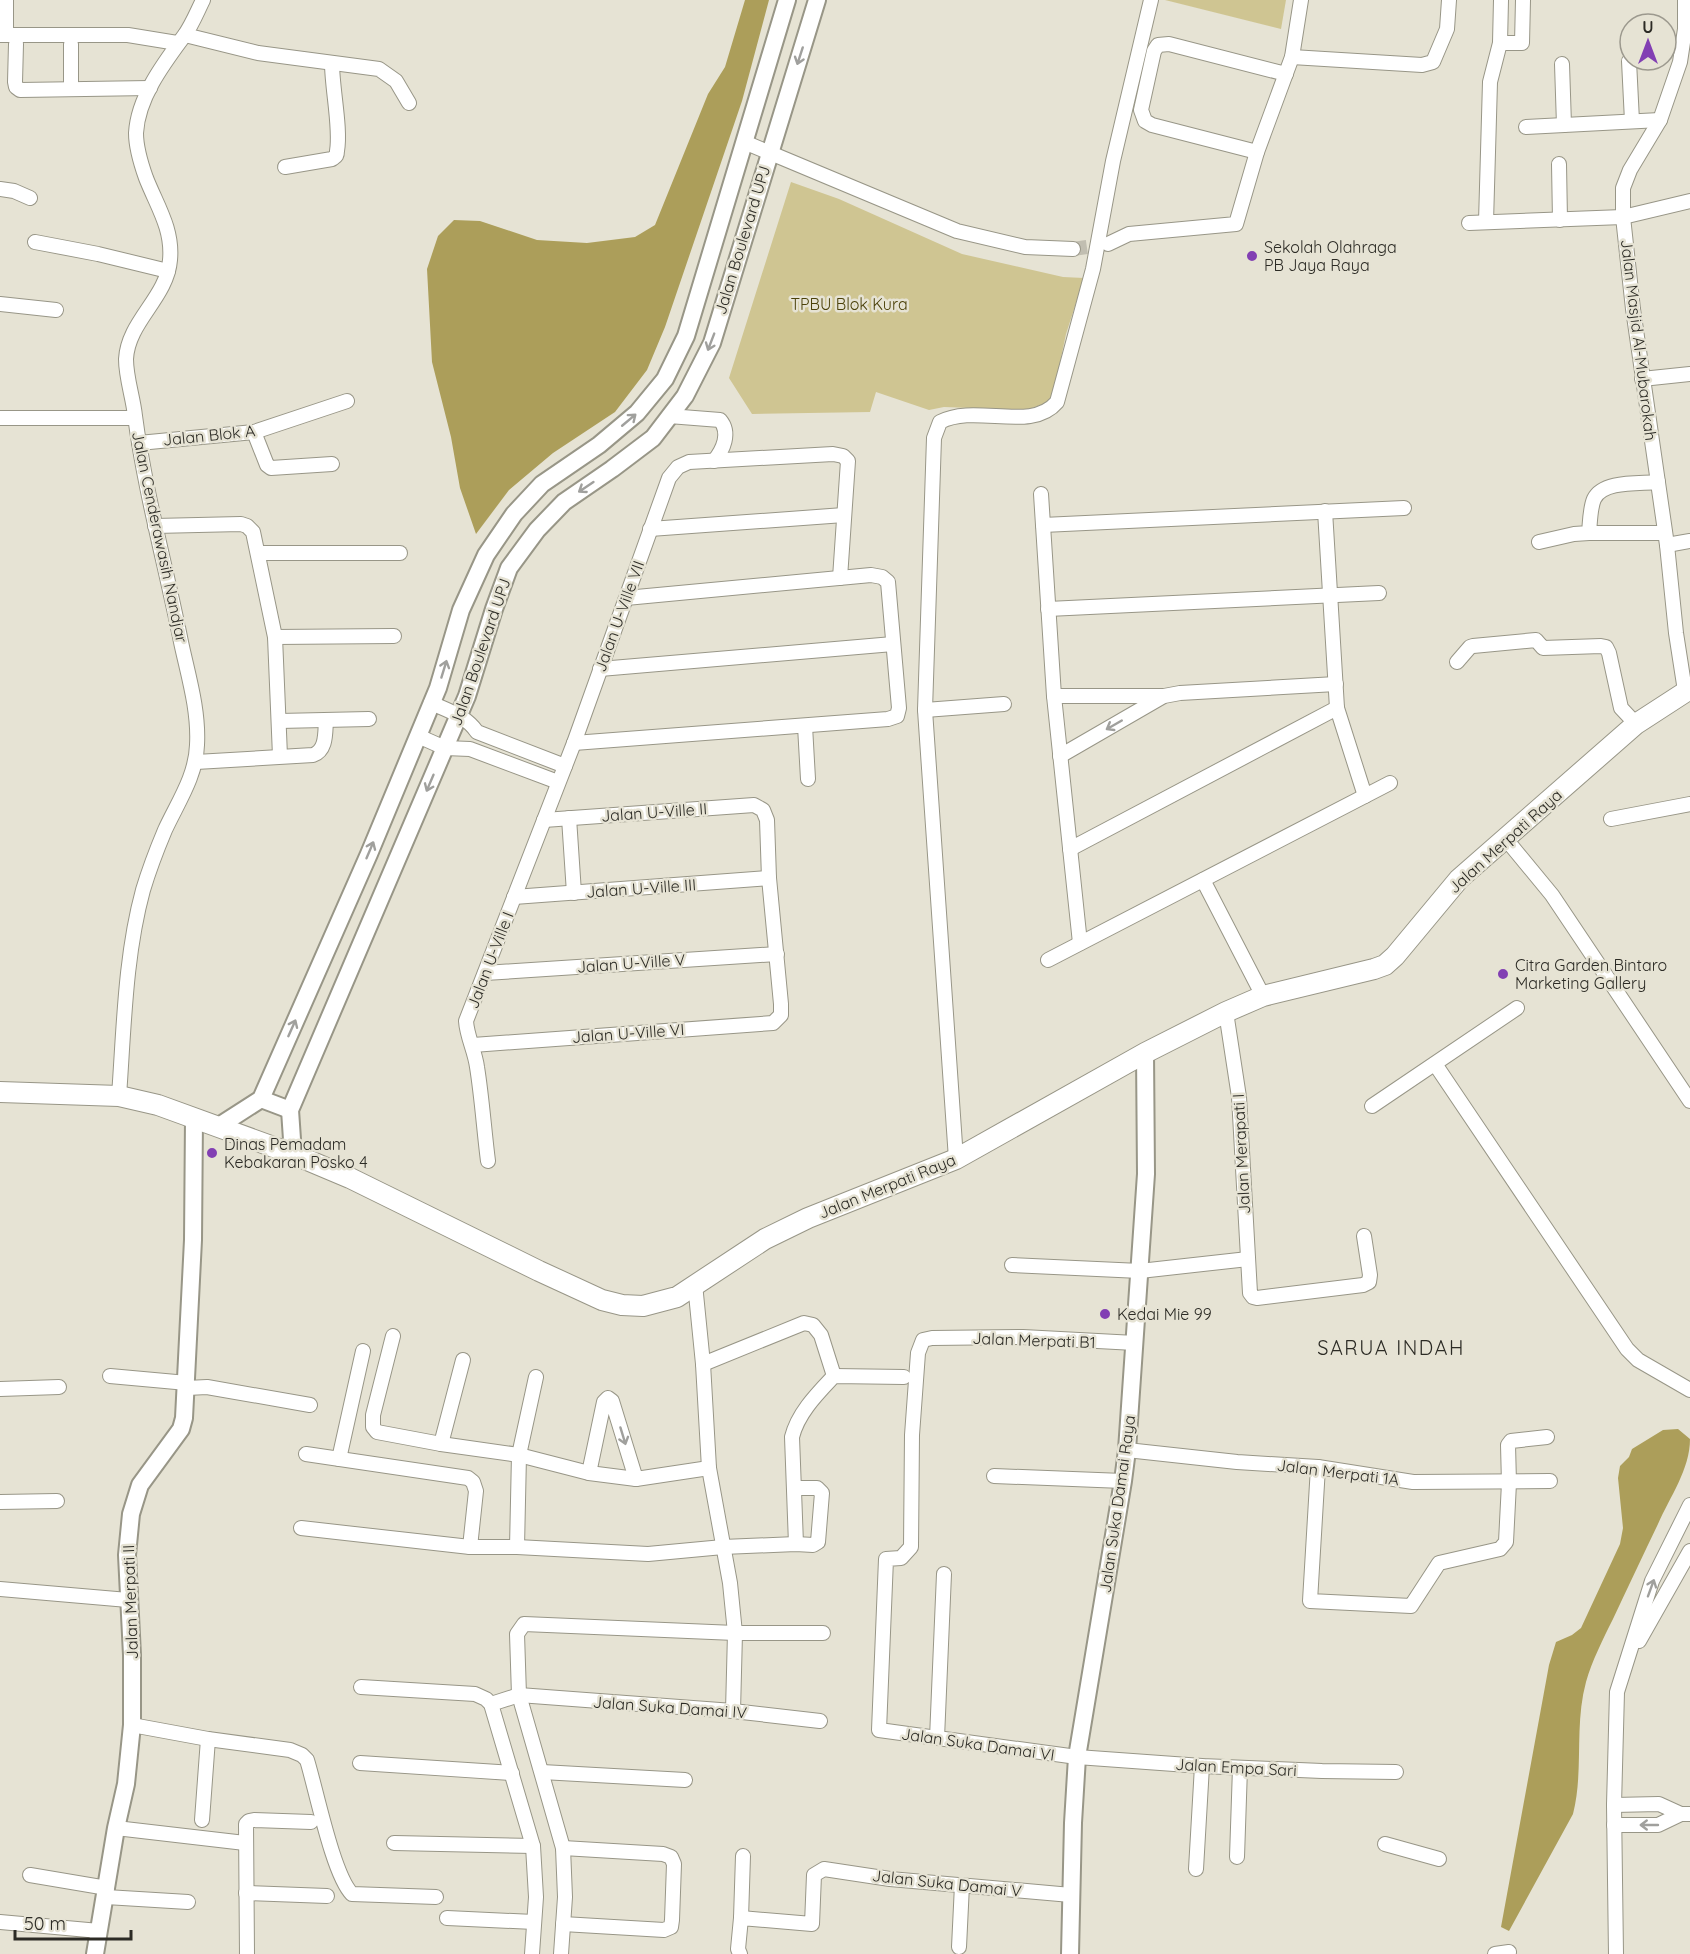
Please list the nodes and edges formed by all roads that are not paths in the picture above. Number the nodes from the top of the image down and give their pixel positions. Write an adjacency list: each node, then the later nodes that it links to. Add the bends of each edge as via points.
1 (6, 0): 11 (street)
2 (203, 0): 12 (street, Jalan Cenderawasih Nandjar)
3 (787, 0): 28 (street, Jalan Boulevard UPJ)
4 (817, 0): 29 (street, Jalan Boulevard UPJ, one-way to 29)
5 (1151, 0): 88 (street, via 1113,161 1093,269 1057,402 1050,411 1027,417 950,417 937,428)
6 (1301, 0): 16 (street)
7 (1449, 0): 16 (street, via 1448,29 1433,62)
8 (1501, 0): 13 (street)
9 (1523, 0): 13 (street, via 1522,43)
10 (1685, 0): 15 (street, Jalan Masjid Al-Mubarokah)
11 (7, 38): 12 (street, via 128,35); 22 (street, via 18,88)
12 (181, 39): 17 (street); 21 (street, Jalan Cenderawasih Nandjar)
13 (1500, 43): 38 (street, via 1490,82)
14 (71, 44): 22 (street)
15 (1686, 54): 24 (street, Jalan Masjid Al-Mubarokah)
16 (1292, 57): 20 (street)
17 (332, 63): 23 (street, via 388,73); 32 (street, via 336,156)
18 (1562, 64): 26 (street)
19 (1630, 72): 25 (street)
20 (1286, 74): 30 (street); 30 (street, via 1169,44 1158,45 1154,51 1141,110 1145,121)
21 (150, 88): 22 (street); 43 (street, Jalan Cenderawasih Nandjar, via 136,133 146,177 169,232)
22 (71, 89)
23 (409, 103)
24 (1660, 120): 25 (street); 36 (street, Jalan Masjid Al-Mubarokah, via 1623,188)
25 (1632, 121): 26 (street)
26 (1564, 125): 27 (street)
27 (1526, 127)
28 (744, 142): 29 (street); 85 (street, Jalan Boulevard UPJ, one-way to 28, via 461,610 486,555 514,514 542,484 637,413 665,379 686,336)
29 (769, 151): 42 (street, via 957,231 1024,247); 49 (street, Jalan Boulevard UPJ, one-way to 49, via 711,343 685,396)
30 (1257, 152): 41 (street, via 1236,224 1129,234)
31 (1559, 164): 37 (street)
32 (285, 167)
33 (0, 189): 34 (street)
34 (30, 198)
35 (1690, 201): 36 (street)
36 (1623, 217): 37 (street); 47 (street, Jalan Masjid Al-Mubarokah)
37 (1560, 220): 38 (street)
38 (1486, 222): 39 (street)
39 (1469, 223)
40 (35, 242): 43 (street)
41 (1108, 244)
42 (1073, 249)
43 (168, 271): 51 (street, Jalan Cenderawasih Nandjar, via 128,344 127,367)
44 (0, 304): 45 (street)
45 (56, 310)
46 (1690, 374): 47 (street)
47 (1642, 380): 56 (street, Jalan Masjid Al-Mubarokah)
48 (347, 401): 52 (street, Jalan Blok A)
49 (669, 417): 54 (street, via 720,420 724,424 724,444); 89 (street, Jalan Boulevard UPJ, one-way to 89, via 653,438 564,502 509,568)
50 (0, 418): 51 (street)
51 (135, 418): 53 (street, Jalan Cenderawasih Nandjar)
52 (254, 432): 53 (street, Jalan Blok A); 55 (street, via 271,468)
53 (139, 442): 62 (street, Jalan Cenderawasih Nandjar)
54 (714, 461): 60 (street, via 833,453 843,456 848,461); 63 (street, Jalan U-Ville VII, via 689,462 678,467 669,478)
55 (332, 465)
56 (1658, 482): 64 (street, via 1602,490 1594,500); 65 (street, Jalan Masjid Al-Mubarokah)
57 (1041, 494): 61 (street)
58 (1404, 508): 59 (street)
59 (1325, 512): 61 (street); 72 (street)
60 (844, 514): 63 (street); 70 (street)
61 (1043, 525): 74 (street)
62 (155, 526): 68 (street, via 241,524 253,532); 102 (street, Jalan Cenderawasih Nandjar, via 191,689)
63 (650, 529): 73 (street, Jalan U-Ville VII)
64 (1589, 533): 65 (street); 67 (street)
65 (1666, 539): 66 (street); 75 (street, Jalan Masjid Al-Mubarokah)
66 (1690, 541)
67 (1539, 542)
68 (259, 553): 69 (street); 77 (street)
69 (400, 553)
70 (840, 578): 73 (street); 78 (street, via 871,575 888,582)
71 (1379, 593): 72 (street)
72 (1330, 596): 74 (street); 81 (street)
73 (626, 598): 80 (street, Jalan U-Ville VII)
74 (1048, 609): 83 (street)
75 (1683, 632): 82 (street, Jalan Masjid Al-Mubarokah)
76 (394, 636): 77 (street)
77 (275, 637): 92 (street)
78 (893, 644): 80 (street); 94 (street, via 897,716)
79 (1457, 662): 93 (street, via 1473,646 1536,640 1543,648 1606,647 1622,708)
80 (600, 669): 97 (street, Jalan U-Ville VII)
81 (1336, 684): 84 (street); 87 (street)
82 (1688, 690): 93 (main road, Jalan Merpati Raya)
83 (1054, 696): 84 (street); 101 (street)
84 (1164, 696): 101 (street, one-way to 101)
85 (431, 703): 89 (street); 96 (street, Jalan Boulevard UPJ)
86 (1004, 704): 88 (street)
87 (1337, 708): 107 (street); 113 (street)
88 (925, 710): 137 (street)
89 (459, 715): 95 (street); 98 (street, Jalan Boulevard UPJ)
90 (369, 719): 91 (street)
91 (326, 720): 92 (street); 100 (street, via 323,747 318,753)
92 (279, 721): 100 (street)
93 (1636, 724): 112 (main road, Jalan Merpati Raya)
94 (805, 726): 97 (street); 104 (street)
95 (477, 732): 99 (street); 103 (street)
96 (418, 736): 98 (street); 130 (street, Jalan Boulevard UPJ, one-way to 96)
97 (574, 743): 103 (street, Jalan U-Ville VII)
98 (445, 748): 99 (street); 133 (street, Jalan Boulevard UPJ, one-way to 133)
99 (470, 749): 105 (street)
100 (280, 756): 102 (street)
101 (1060, 756): 113 (street)
102 (196, 762): 129 (street, Jalan Cenderawasih Nandjar, via 165,831 141,899 130,961)
103 (565, 766): 105 (street, Jalan U-Ville I)
104 (808, 779)
105 (558, 782): 111 (street, Jalan U-Ville I)
106 (1390, 783): 107 (street)
107 (1365, 796): 115 (street)
108 (1690, 804): 110 (street)
109 (569, 818): 111 (street, Jalan U-Ville II); 114 (street, Jalan U-Ville II, via 754,805 763,810 768,820); 116 (street)
110 (1611, 819)
111 (544, 820): 117 (street, Jalan U-Ville I)
112 (1506, 838): 122 (main road, Jalan Merpati Raya, via 1460,879 1385,964); 131 (street, via 1552,895)
113 (1070, 849): 118 (street)
114 (769, 878): 116 (street, Jalan U-Ville III); 119 (street)
115 (1203, 880): 118 (street); 122 (street)
116 (574, 893): 117 (street, Jalan U-Ville III)
117 (514, 897): 121 (street, Jalan U-Ville I)
118 (1080, 943): 120 (street)
119 (777, 954): 121 (street, Jalan U-Ville V); 125 (street, Jalan U-Ville VI, via 781,1004 780,1015 773,1023)
120 (1048, 960)
121 (485, 973): 125 (street, Jalan U-Ville I, via 466,1021)
122 (1263, 996): 124 (main road, Jalan Merpati Raya)
123 (1518, 1008): 127 (street)
124 (1226, 1012): 126 (main road, Jalan Merpati Raya); 140 (street, Jalan Merapati I, via 1239,1097)
125 (473, 1045): 138 (street, Jalan U-Ville I)
126 (1145, 1053): 137 (main road, Jalan Merpati Raya); 142 (street, Jalan Suka Damai Raya, via 1146,1174)
127 (1435, 1064): 132 (street); 156 (street, via 1627,1349 1638,1360)
128 (0, 1092): 129 (main road, Jalan Merpati Raya)
129 (119, 1096): 134 (main road, Jalan Merpati Raya)
130 (261, 1099): 133 (street); 135 (street)
131 (1690, 1101)
132 (1372, 1106)
133 (290, 1110): 136 (street, Jalan Boulevard UPJ)
134 (194, 1118): 135 (main road, Jalan Merpati Raya); 153 (street, Jalan Merpati II)
135 (219, 1126): 136 (main road, Jalan Merpati Raya)
136 (293, 1154): 143 (main road, Jalan Merpati Raya, via 602,1300 643,1306 677,1297)
137 (956, 1159): 143 (main road, Jalan Merpati Raya, via 808,1218 765,1239)
138 (488, 1161)
139 (1364, 1236): 140 (street, Jalan Merapati I, via 1370,1275 1363,1285 1253,1297)
140 (1248, 1258): 142 (street)
141 (1012, 1265): 142 (street)
142 (1140, 1270): 145 (street, Jalan Suka Damai Raya)
143 (695, 1284): 148 (street)
144 (393, 1336): 159 (street, via 373,1427 377,1432)
145 (1135, 1343): 160 (street, Jalan Suka Damai Raya); 194 (street, Jalan Merpati B1, via 1023,1337 923,1340 918,1353 912,1435 911,1547 901,1558 886,1559)
146 (363, 1351): 163 (street)
147 (463, 1360): 159 (street)
148 (703, 1364): 150 (street, via 804,1323 813,1325 821,1335); 165 (street)
149 (110, 1376): 153 (street)
150 (834, 1376): 152 (street); 172 (street, via 812,1399 794,1428)
151 (537, 1377): 162 (street)
152 (904, 1377)
153 (187, 1385): 157 (street); 184 (street, Jalan Merpati II, via 180,1429 140,1485 134,1501 128,1537)
154 (59, 1388): 155 (street)
155 (0, 1389)
156 (1690, 1390)
157 (310, 1405)
158 (1547, 1437): 171 (street, via 1511,1441 1507,1449)
159 (441, 1444): 162 (street)
160 (1127, 1450): 164 (street, Jalan Merpati 1A); 169 (street, Jalan Suka Damai Raya)
161 (306, 1454): 163 (street)
162 (519, 1455): 166 (street); 179 (street)
163 (339, 1459): 178 (street, via 468,1478 476,1491)
164 (1318, 1467): 171 (street, Jalan Merpati 1A, via 1413,1482); 171 (street, via 1310,1601 1411,1606 1439,1563 1500,1549 1506,1542)
165 (709, 1468): 168 (street); 180 (street)
166 (589, 1473): 168 (street); 168 (street, one-way to 168, via 604,1401 608,1398)
167 (994, 1476): 169 (street)
168 (636, 1479)
169 (1123, 1481): 197 (street, Jalan Suka Damai Raya)
170 (1550, 1481): 171 (street, Jalan Merpati 1A)
171 (1509, 1483)
172 (794, 1488): 177 (street); 177 (street, via 817,1488 822,1493 818,1542)
173 (57, 1501): 174 (street)
174 (0, 1502)
175 (1689, 1511): 187 (street, one-way to 175, via 1652,1581)
176 (301, 1528): 178 (street)
177 (796, 1544): 180 (street)
178 (470, 1547): 179 (street)
179 (517, 1547): 180 (street, via 648,1554)
180 (723, 1547): 185 (street)
181 (1690, 1551): 187 (street)
182 (944, 1574): 195 (street)
183 (0, 1589): 184 (street)
184 (128, 1600): 193 (street, Jalan Merpati II)
185 (735, 1633): 186 (street); 189 (street, via 524,1624 517,1634); 191 (street)
186 (823, 1633)
187 (1625, 1663): 205 (street, via 1617,1692)
188 (361, 1687): 190 (street, via 475,1694)
189 (518, 1696): 190 (street); 191 (street, Jalan Suka Damai IV); 201 (street)
190 (494, 1703): 203 (street)
191 (733, 1711): 192 (street, Jalan Suka Damai IV)
192 (820, 1720)
193 (132, 1725): 196 (street); 210 (street, Jalan Merpati II, via 126,1784)
194 (879, 1730): 195 (street, Jalan Suka Damai VI)
195 (937, 1738): 197 (street, Jalan Suka Damai VI)
196 (208, 1739): 207 (street); 226 (street, via 290,1750 307,1760 334,1857 352,1894)
197 (1077, 1757): 199 (street, Jalan Empa Sari); 224 (street, Jalan Suka Damai Raya)
198 (360, 1763): 203 (street)
199 (1202, 1766): 200 (street, Jalan Empa Sari); 219 (street)
200 (1240, 1767): 202 (street, Jalan Empa Sari); 217 (street)
201 (542, 1772): 204 (street); 215 (street)
202 (1396, 1772)
203 (512, 1773): 214 (street)
204 (685, 1780)
205 (1614, 1805): 206 (street, via 1659,1804); 209 (street)
206 (1685, 1814): 209 (street, one-way to 209, via 1658,1826)
207 (202, 1820)
208 (311, 1822): 211 (street, via 249,1821)
209 (1614, 1825): 241 (street)
210 (116, 1828): 211 (street); 222 (street, Jalan Merpati II)
211 (245, 1843): 223 (street)
212 (394, 1843): 214 (street)
213 (1385, 1844): 218 (street)
214 (533, 1846): 231 (street)
215 (563, 1848): 232 (street); 232 (street, via 663,1854 671,1857 674,1864 671,1927 664,1930)
216 (743, 1856): 229 (street)
217 (1237, 1857)
218 (1439, 1859)
219 (1196, 1869)
220 (30, 1875): 222 (street)
221 (962, 1886): 224 (street, Jalan Suka Damai V); 229 (street, Jalan Suka Damai V, via 824,1869 814,1875 812,1924); 234 (street)
222 (106, 1892): 227 (street); 233 (street, Jalan Merpati II)
223 (246, 1893): 225 (street); 236 (street)
224 (1071, 1895): 240 (street, Jalan Suka Damai Raya)
225 (327, 1896)
226 (436, 1897)
227 (188, 1902)
228 (447, 1918): 231 (street)
229 (741, 1918): 239 (street)
230 (0, 1922): 233 (street)
231 (534, 1922): 237 (street)
232 (563, 1924): 238 (street)
233 (99, 1931): 235 (street, Jalan Merpati II)
234 (959, 1947)
235 (95, 1954)
236 (247, 1954)
237 (532, 1954)
238 (561, 1954)
239 (740, 1954)
240 (1070, 1954)
241 (1616, 1954)

